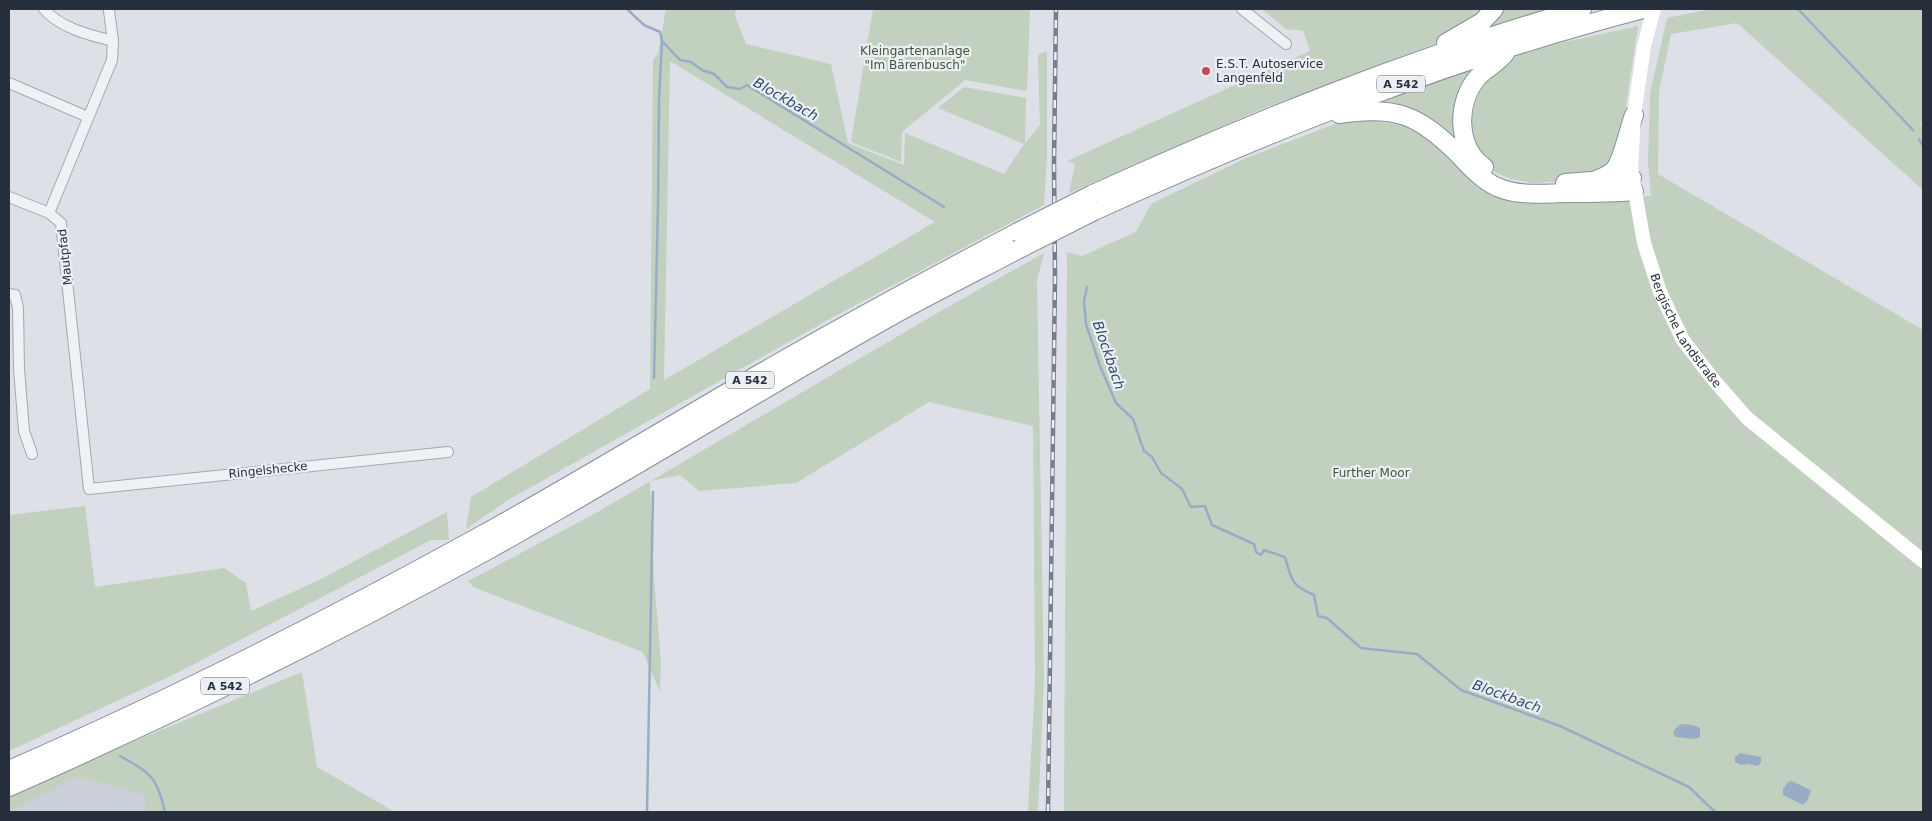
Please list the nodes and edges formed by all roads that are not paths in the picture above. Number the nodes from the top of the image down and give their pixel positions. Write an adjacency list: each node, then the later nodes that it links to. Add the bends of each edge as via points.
1 (44, 9): 8 (street, via 52,18 85,34)
2 (1242, 9): 9 (street)
3 (1494, 9): 11 (highway, via 1468,32 1443,45 1400,60)
4 (1582, 9): 11 (highway, A 542)
5 (1654, 9): 13 (main road, Bergische Landstraße, via 1644,46)
6 (1638, 10): 10 (highway, A 542)
7 (109, 11): 8 (street, Mautpfad)
8 (113, 41): 14 (street, Mautpfad, via 112,60)
9 (1286, 44)
10 (1509, 47): 15 (highway, A 542); 16 (highway, via 1503,57 1475,80 1467,94 1462,124 1472,154 1480,165 1496,176 1518,185)
11 (1363, 80): 19 (highway, A 542, via 1247,126)
12 (9, 83): 14 (street)
13 (1634, 114): 16 (highway, via 1616,169); 17 (main road, Bergische Landstraße)
14 (88, 117): 20 (street, Mautpfad)
15 (1293, 124): 17 (highway, via 1320,121 1338,114 1386,110 1429,128 1479,175 1514,192 1537,194); 19 (highway, A 542, via 1180,172)
16 (1596, 180): 17 (highway)
17 (1633, 185): 25 (main road, Bergische Landstraße, via 1644,243 1660,292 1683,340 1712,378 1747,418)
18 (9, 197): 20 (street)
19 (1094, 202): 26 (highway, A 542, bridge, via 1017,250 898,313 567,506 485,551); 26 (highway, A 542, bridge, via 1018,232 884,303 485,534)
20 (49, 213): 24 (street, Mautpfad, via 61,223)
21 (9, 294): 23 (street, via 15,295 18,308 24,431)
22 (448, 452): 24 (street, Ringelshecke)
23 (32, 454)
24 (89, 489)
25 (1923, 560)
26 (435, 570): 27 (highway, A 542); 28 (highway, A 542, via 238,680)
27 (9, 770)
28 (9, 787)

